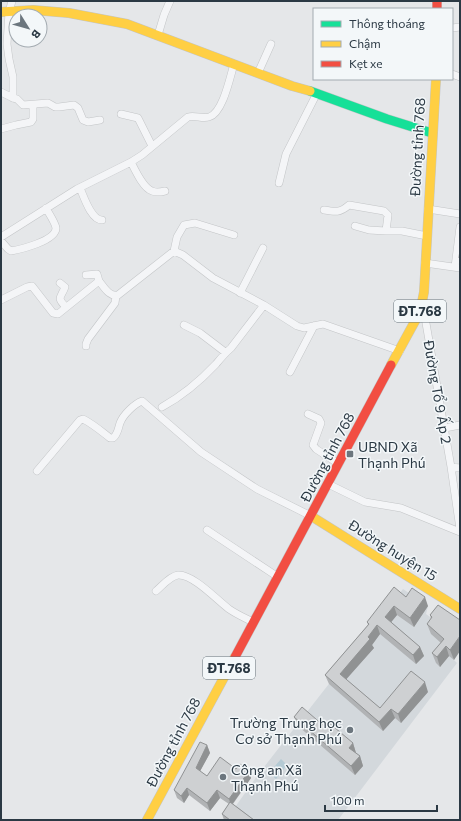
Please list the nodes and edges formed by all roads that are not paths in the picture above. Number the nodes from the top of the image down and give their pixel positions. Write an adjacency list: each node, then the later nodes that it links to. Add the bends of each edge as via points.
1 (12, 1): 3 (street)
2 (170, 1): 4 (street)
3 (5, 12): 4 (main road, via 33,10 88,15 127,24); 6 (street, via 8,44)
4 (158, 35): 7 (main road)
5 (271, 44): 8 (street)
6 (5, 60): 12 (street, via 13,77)
7 (234, 64): 8 (main road); 18 (street, via 222,104 216,112 208,117 188,117)
8 (258, 73): 11 (main road)
9 (436, 80): 17 (main road, Đường tỉnh 768 / ĐT.768)
10 (1, 92): 12 (street)
11 (317, 93): 17 (main road, via 387,120); 20 (street, via 286,154)
12 (13, 98): 13 (street, via 23,105)
13 (33, 104): 15 (street, via 48,104 55,107 74,105 79,109 83,120); 16 (street, via 32,121)
14 (121, 114): 18 (street, via 138,118)
15 (100, 120)
16 (1, 130)
17 (432, 133): 25 (main road, Đường tỉnh 768 / ĐT.768)
18 (152, 146): 19 (street)
19 (130, 162): 21 (street); 22 (street, via 145,186 154,192)
20 (279, 183)
21 (80, 188): 23 (street); 27 (street, via 94,216)
22 (165, 191)
23 (46, 208): 33 (street); 34 (street, via 55,226 54,234 36,244 12,251)
24 (324, 210): 30 (street, via 337,212 354,205 384,211 388,215)
25 (428, 210): 26 (street); 32 (main road, Đường tỉnh 768 / ĐT.768)
26 (460, 214)
27 (102, 220)
28 (355, 226): 30 (street)
29 (460, 227): 38 (street)
30 (386, 232): 32 (street, via 402,231)
31 (234, 235): 36 (street, via 195,223 184,225 176,237)
32 (426, 236): 37 (main road, Đường tỉnh 768 / ĐT.768)
33 (1, 237)
34 (1, 241)
35 (263, 248): 42 (street)
36 (174, 251): 42 (street); 43 (street)
37 (425, 263): 38 (street); 45 (main road, Đường tỉnh 768 / ĐT.768)
38 (458, 268)
39 (86, 275): 40 (street, via 97,274)
40 (99, 281): 43 (street, via 108,292); 47 (street)
41 (60, 283): 47 (street, via 66,287 59,300)
42 (240, 293): 46 (street)
43 (116, 296): 50 (street, via 115,303 88,339)
44 (2, 300): 47 (street, via 29,286 35,288 53,313 58,314)
45 (422, 303): 51 (main road, Đường tỉnh 768 / ĐT.768, via 417,320); 57 (street, Đường Tổ 9 Ấp 2)
46 (264, 305): 49 (street, via 297,326); 52 (street, via 231,348)
47 (66, 307)
48 (184, 325): 52 (street, via 200,333)
49 (314, 326): 51 (street, via 323,324); 53 (street)
50 (86, 346)
51 (400, 351): 58 (main road, Đường tỉnh 768 / ĐT.768)
52 (225, 352): 54 (street, via 216,364 187,390)
53 (290, 372)
54 (162, 407)
55 (308, 414): 58 (street, via 319,419 321,423 313,445)
56 (460, 425): 57 (street)
57 (444, 428): 59 (street, Đường Tổ 9 Ấp 2)
58 (339, 464): 62 (main road, Đường tỉnh 768 / ĐT.768)
59 (451, 467): 60 (street); 64 (street, Đường Tổ 9 Ấp 2)
60 (460, 468)
61 (37, 471): 63 (street, via 80,420 83,419 113,438 127,413 142,401 201,452 257,490)
62 (328, 484): 63 (main road, Đường tỉnh 768 / ĐT.768); 66 (street, via 366,502 401,508)
63 (311, 516): 67 (main road, Đường tỉnh 768 / ĐT.768); 69 (main road, Đường huyện 15)
64 (460, 529)
65 (207, 530): 67 (street)
66 (460, 532)
67 (278, 576): 70 (main road, Đường tỉnh 768 / ĐT.768)
68 (156, 591): 70 (street, via 177,575 184,576 207,590 230,610)
69 (460, 609)
70 (254, 622): 71 (main road, Đường tỉnh 768 / ĐT.768)
71 (146, 820)

